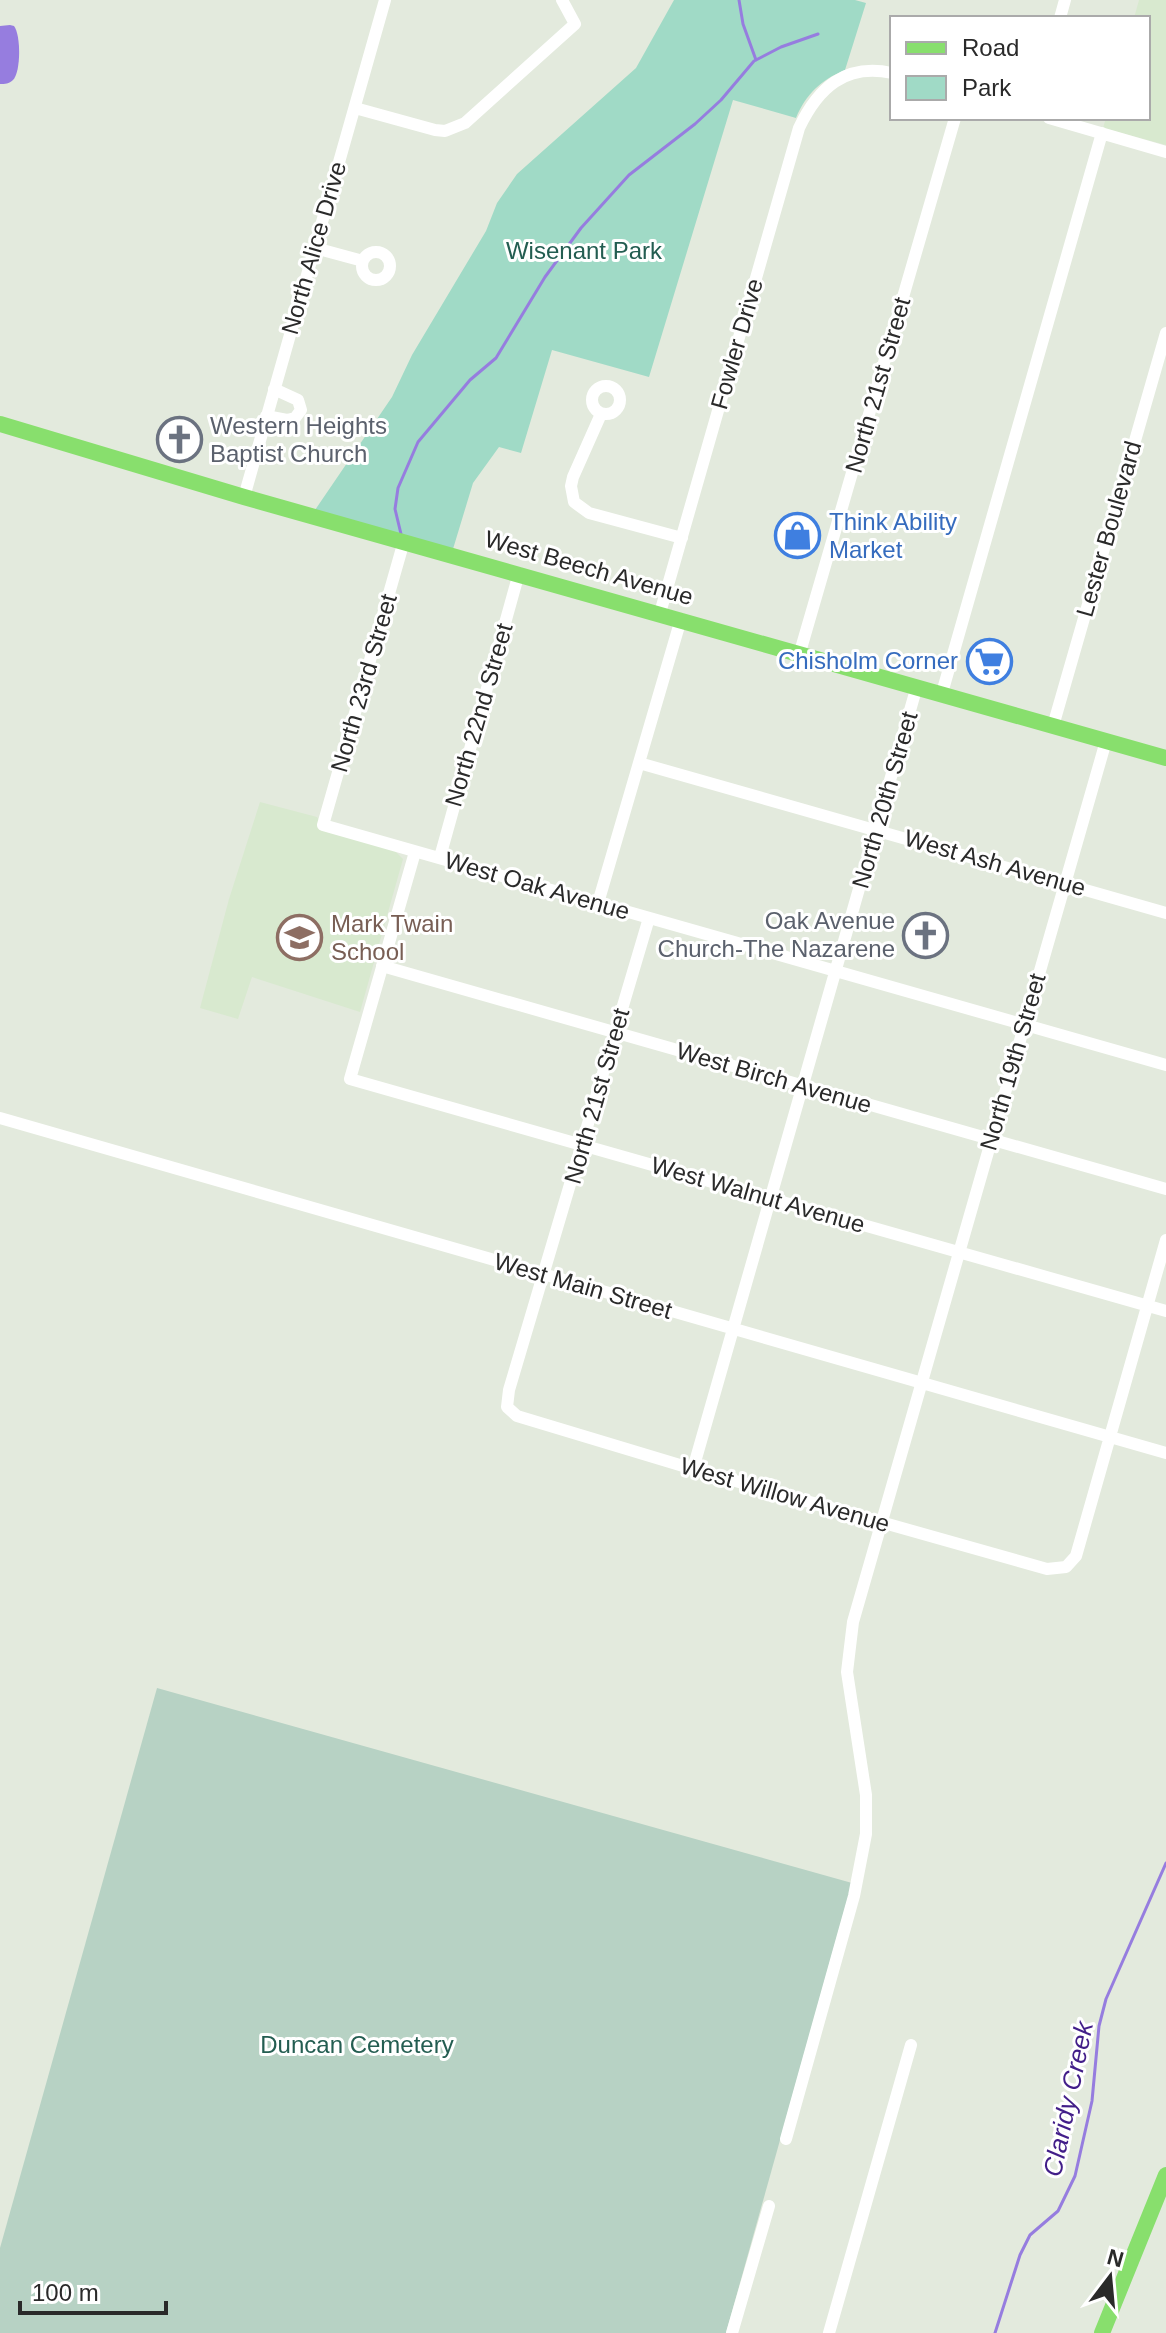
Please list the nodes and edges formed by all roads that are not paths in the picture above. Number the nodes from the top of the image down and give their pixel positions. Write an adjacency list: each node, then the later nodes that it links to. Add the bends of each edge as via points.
1 (385, 0): 4 (street, North Alice Drive)
2 (562, 0): 4 (street, via 575,24 454,128 435,130)
3 (890, 73): 17 (street, Fowler Drive, via 861,71 831,84 808,108 798,129)
4 (355, 108): 9 (street, North Alice Drive)
5 (954, 120): 22 (street, North 21st Street)
6 (1056, 120): 7 (street)
7 (1102, 133): 8 (street); 24 (street, North 20th Street)
8 (1166, 152)
9 (315, 248): 10 (street); 12 (street, North Alice Drive)
10 (363, 261)
11 (1166, 333): 25 (street, Lester Boulevard)
12 (274, 389): 14 (street, North Alice Drive); 14 (street, via 298,400 301,410 287,420)
13 (601, 414): 17 (street, via 573,477 574,502 589,513)
14 (266, 416): 16 (street, North Alice Drive)
15 (0, 424): 16 (main road, West Beech Avenue)
16 (244, 497): 18 (main road, West Beech Avenue)
17 (682, 538): 20 (street, Fowler Drive)
18 (404, 541): 19 (main road, West Beech Avenue); 29 (street, North 23rd Street)
19 (519, 573): 20 (main road, West Beech Avenue); 32 (street, North 22nd Street)
20 (660, 613): 21 (main road, West Beech Avenue)
21 (681, 619): 22 (main road, West Beech Avenue); 28 (street)
22 (800, 652): 23 (main road, West Beech Avenue)
23 (917, 686): 24 (main road, West Beech Avenue); 30 (street, North 20th Street)
24 (942, 693): 25 (main road, West Beech Avenue)
25 (1053, 726): 26 (main road, West Beech Avenue)
26 (1106, 741): 27 (main road, West Beech Avenue); 33 (street, North 19th Street)
27 (1166, 758)
28 (639, 763): 30 (street, West Ash Avenue); 34 (street)
29 (323, 825): 31 (street, West Oak Avenue)
30 (876, 829): 33 (street, West Ash Avenue); 38 (street, North 20th Street)
31 (415, 852): 32 (street, West Oak Avenue); 37 (street)
32 (440, 857): 34 (street, West Oak Avenue)
33 (1064, 883): 35 (street, West Ash Avenue); 39 (street, North 19th Street)
34 (598, 903): 36 (street, West Oak Avenue)
35 (1166, 913)
36 (649, 918): 38 (street, West Oak Avenue); 40 (street, North 21st Street)
37 (382, 966): 40 (street, West Birch Avenue); 45 (street, West Walnut Avenue, via 350,1079)
38 (837, 971): 39 (street, West Oak Avenue); 42 (street, North 20th Street)
39 (1024, 1024): 41 (street, West Oak Avenue); 44 (street, North 19th Street)
40 (615, 1033): 42 (street, West Birch Avenue); 45 (street, North 21st Street)
41 (1166, 1065)
42 (803, 1087): 44 (street, West Birch Avenue); 47 (street, North 20th Street)
43 (0, 1118): 50 (street, West Main Street)
44 (991, 1141): 46 (street, West Birch Avenue); 49 (street, North 19th Street)
45 (584, 1145): 47 (street, West Walnut Avenue); 50 (street, North 21st Street)
46 (1166, 1189)
47 (771, 1199): 49 (street, West Walnut Avenue); 53 (street, North 20th Street)
48 (1166, 1240): 51 (street)
49 (959, 1251): 51 (street, West Walnut Avenue); 54 (street, North 19th Street)
50 (545, 1275): 53 (street, West Main Street); 55 (street, North 21st Street)
51 (1147, 1305): 52 (street, West Walnut Avenue); 56 (street)
52 (1166, 1311)
53 (733, 1330): 54 (street, West Main Street); 58 (street, North 20th Street)
54 (922, 1384): 56 (street, West Main Street); 59 (street, North 19th Street)
55 (507, 1407): 58 (street, West Willow Avenue, via 517,1416)
56 (1111, 1437): 57 (street, West Main Street); 59 (street, West Willow Avenue, via 1076,1556 1066,1567 1047,1569)
57 (1166, 1453)
58 (693, 1469): 59 (street, West Willow Avenue)
59 (882, 1523): 61 (street, North 19th Street, via 848,1650 866,1834)
60 (911, 2045): 65 (street)
61 (786, 2139)
62 (1166, 2175): 66 (main road)
63 (769, 2206): 64 (street)
64 (732, 2333)
65 (829, 2333)
66 (1102, 2333)

